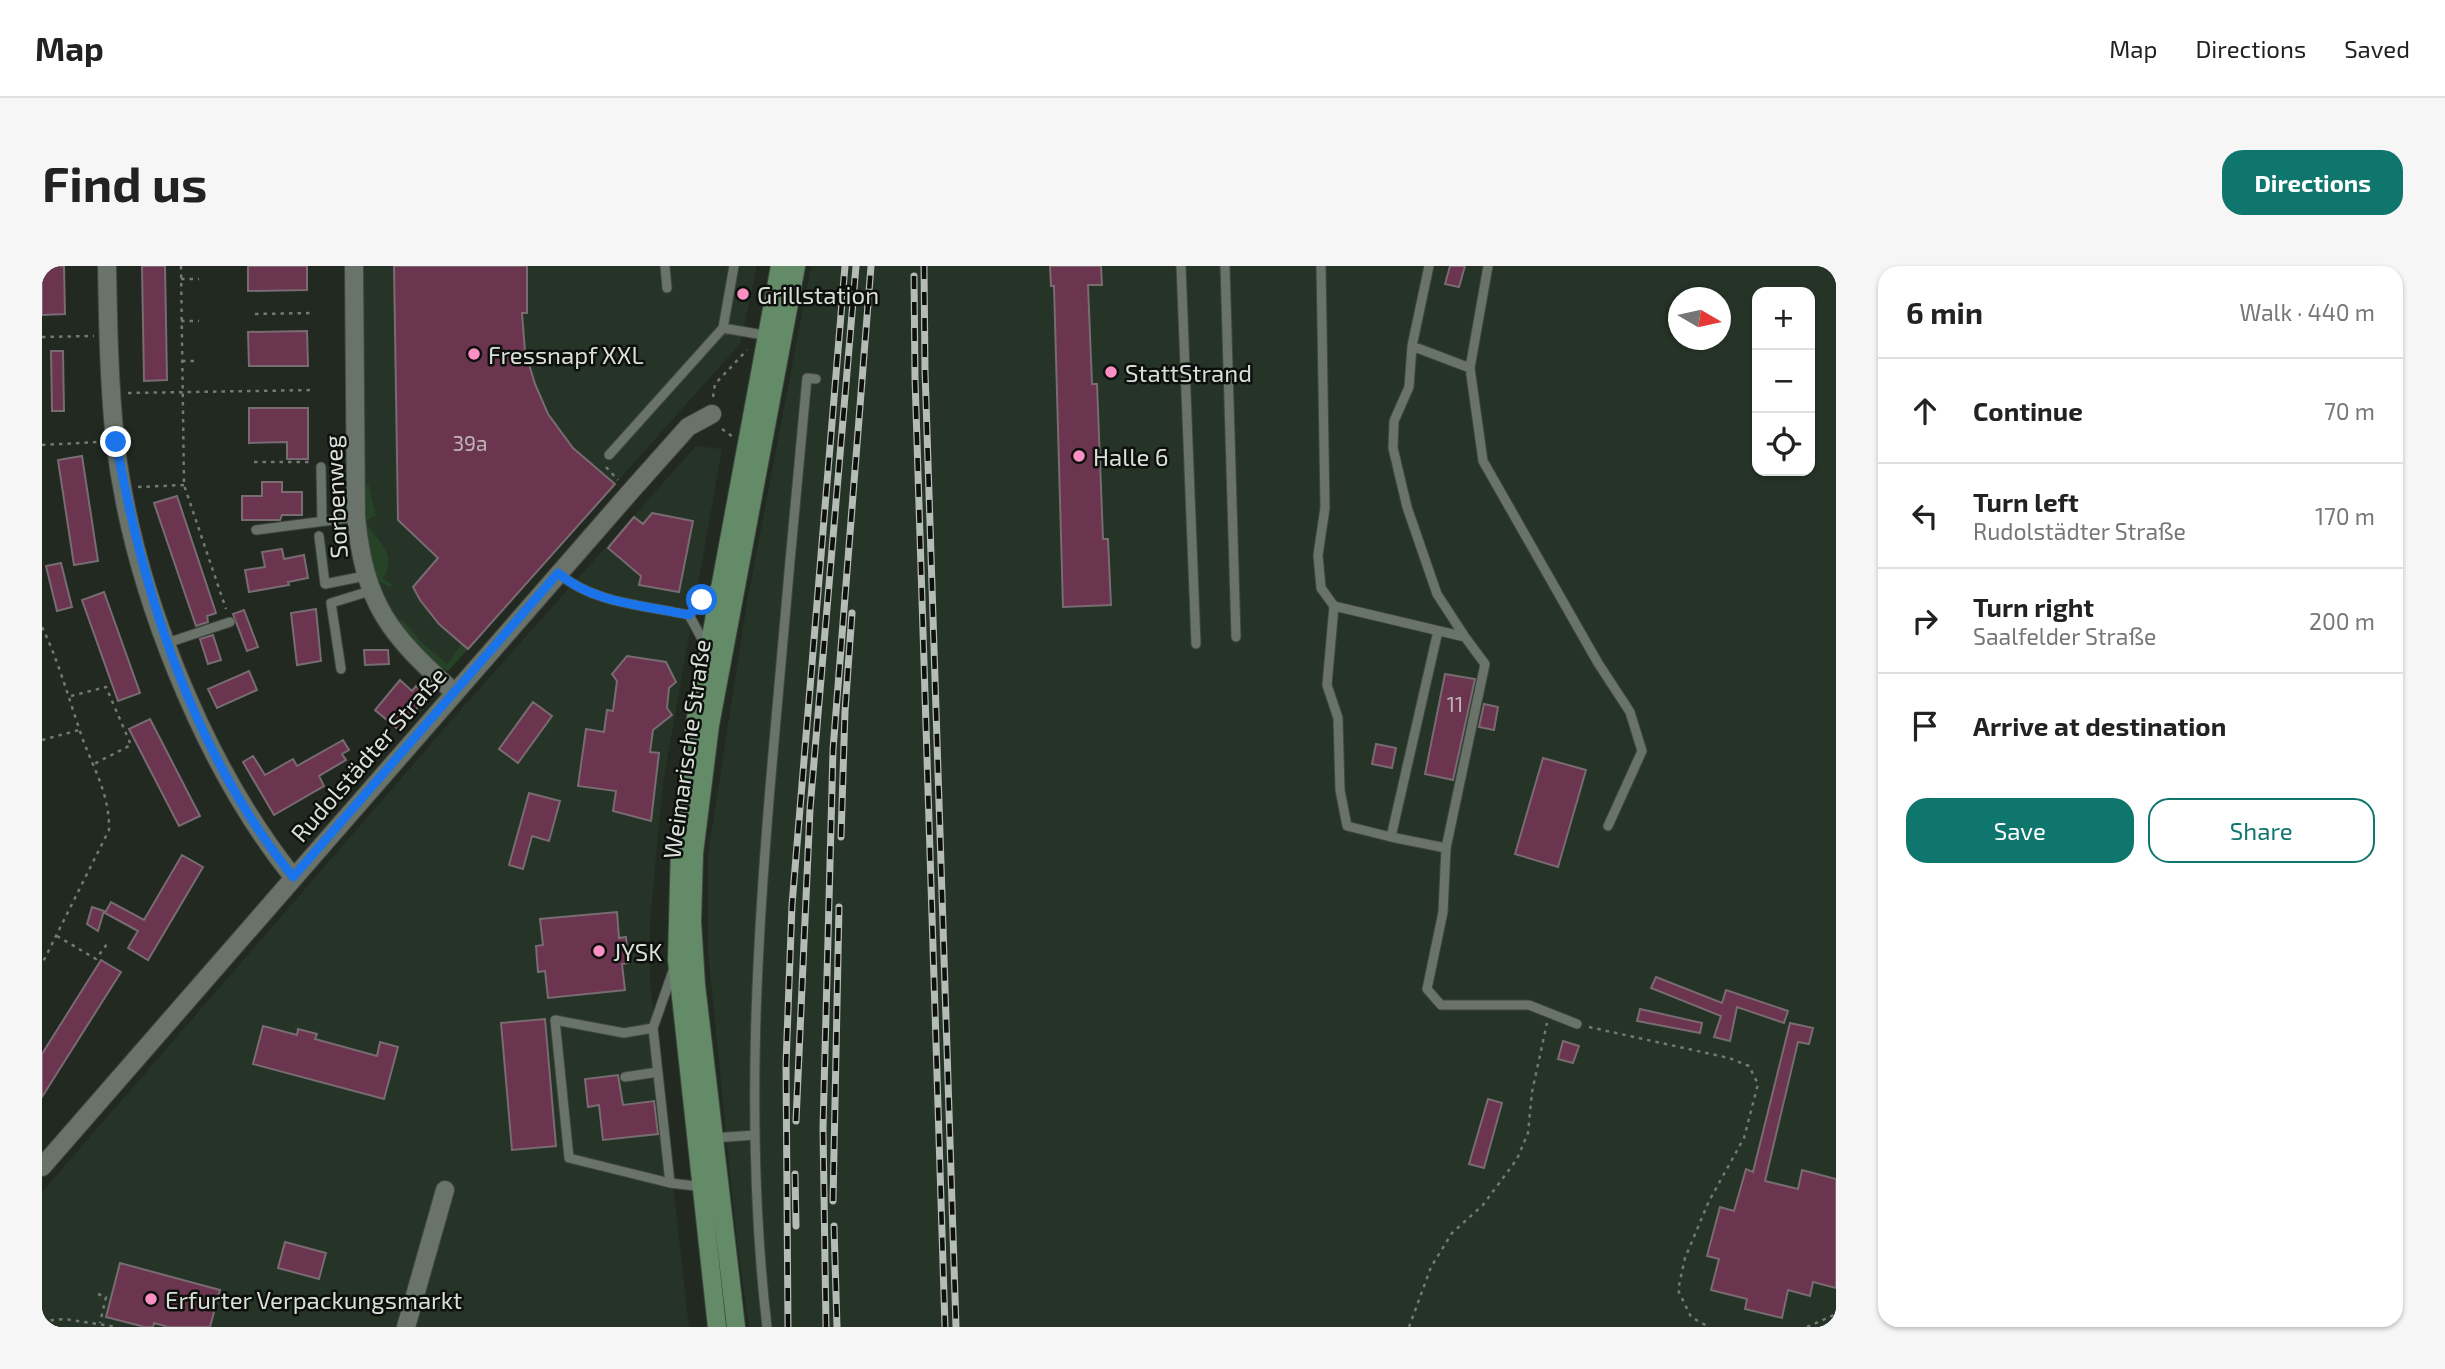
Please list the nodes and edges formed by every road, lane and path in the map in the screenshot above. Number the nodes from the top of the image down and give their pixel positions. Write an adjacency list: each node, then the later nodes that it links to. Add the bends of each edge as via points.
1 (107, 266): 21 (street)
2 (181, 266): 13 (path)
3 (354, 266): 44 (street, Sorbenweg)
4 (665, 266): 15 (lane)
5 (734, 266): 20 (lane)
6 (780, 266): 22 (main road, Weimarische Straße)
7 (796, 266): 81 (main road, Weimarische Straße, via 709,725 698,808 692,920)
8 (1181, 266): 59 (lane)
9 (1225, 266): 56 (lane)
10 (1321, 266): 51 (lane, via 1325,508 1318,555 1321,588)
11 (1429, 266): 24 (lane)
12 (1488, 266): 28 (lane)
13 (181, 279): 14 (path); 19 (path)
14 (199, 279)
15 (667, 288)
16 (314, 313): 17 (path)
17 (255, 314)
18 (199, 320): 19 (path)
19 (181, 321): 26 (path)
20 (723, 328): 22 (lane); 37 (lane)
21 (108, 335): 23 (path); 32 (street)
22 (769, 336): 49 (main road, Weimarische Straße)
23 (42, 337)
24 (1412, 346): 28 (lane); 57 (lane, via 1409,387 1394,421 1393,448 1407,507 1437,594)
25 (749, 348): 33 (path, via 715,384)
26 (182, 361): 27 (path); 31 (path)
27 (199, 361)
28 (1470, 368): 67 (lane, via 1483,461 1630,712 1642,751)
29 (816, 379): 80 (lane, via 807,378 763,862)
30 (315, 390): 31 (path)
31 (182, 391): 32 (path); 42 (path)
32 (110, 394): 43 (street)
33 (712, 414): 34 (path, via 727,436); 48 (street, Rudolstädter Straße, via 688,427)
34 (739, 438)
35 (92, 443): 36 (path)
36 (42, 445)
37 (609, 455)
38 (254, 462): 39 (path)
39 (322, 464): 45 (lane)
40 (614, 476): 41 (path)
41 (619, 480)
42 (184, 485): 43 (path); 53 (path)
43 (124, 488): 58 (street, via 141,566)
44 (356, 517): 45 (lane); 50 (street, Sorbenweg)
45 (322, 521): 46 (lane)
46 (256, 530)
47 (319, 536): 50 (lane, via 325,584)
48 (558, 573): 52 (lane, via 573,586 629,605); 62 (street, Rudolstädter Straße)
49 (721, 583): 52 (lane); 60 (main road, Weimarische Straße)
50 (367, 584): 61 (lane, via 331,603); 62 (street, Sorbenweg, via 409,650)
51 (1334, 606): 55 (lane); 68 (lane, via 1328,685 1338,718 1340,790 1347,826)
52 (689, 615): 60 (lane)
53 (230, 622): 58 (lane)
54 (42, 627): 63 (path)
55 (1438, 631): 57 (lane); 68 (lane)
56 (1236, 637)
57 (1465, 637): 69 (lane, via 1485,664)
58 (167, 643): 70 (street, via 220,764)
59 (1196, 644)
60 (709, 651): 73 (main road, Weimarische Straße, via 682,821)
61 (341, 669)
62 (454, 692): 70 (street, Rudolstädter Straße)
63 (70, 696): 64 (path); 66 (path, via 106,687 131,745)
64 (79, 730): 65 (path); 66 (path)
65 (42, 740)
66 (94, 764): 71 (path, via 107,798 109,830)
67 (1608, 826)
68 (1391, 837): 69 (lane)
69 (1446, 848): 75 (lane, via 1443,912 1427,989 1441,1005 1529,1006)
70 (293, 877): 82 (street, Rudolstädter Straße)
71 (57, 936): 72 (path, via 96,959); 74 (path)
72 (107, 944)
73 (677, 960): 77 (lane); 84 (main road, Weimarische Straße)
74 (42, 964)
75 (1550, 1013): 76 (lane); 95 (path, via 1528,1133 1517,1159 1483,1205 1452,1233 1431,1266)
76 (1577, 1024): 96 (path, via 1729,1058 1749,1066 1758,1084 1744,1138 1709,1201 1685,1258 1678,1290 1691,1317)
77 (653, 1028): 78 (lane); 83 (lane, via 624,1033 555,1020 569,1158)
78 (657, 1072): 79 (lane); 83 (lane)
79 (625, 1077)
80 (755, 1135): 81 (lane); 94 (lane)
81 (713, 1138): 93 (main road, Weimarische Straße)
82 (42, 1167)
83 (670, 1183): 84 (lane)
84 (704, 1187): 92 (main road, Weimarische Straße)
85 (444, 1190): 91 (street)
86 (98, 1294): 89 (path, via 106,1297)
87 (1836, 1314): 97 (path)
88 (42, 1321): 89 (path)
89 (100, 1323): 90 (path)
90 (117, 1327)
91 (406, 1327)
92 (717, 1327)
93 (736, 1327)
94 (767, 1327)
95 (1409, 1327)
96 (1709, 1327)
97 (1807, 1327)

